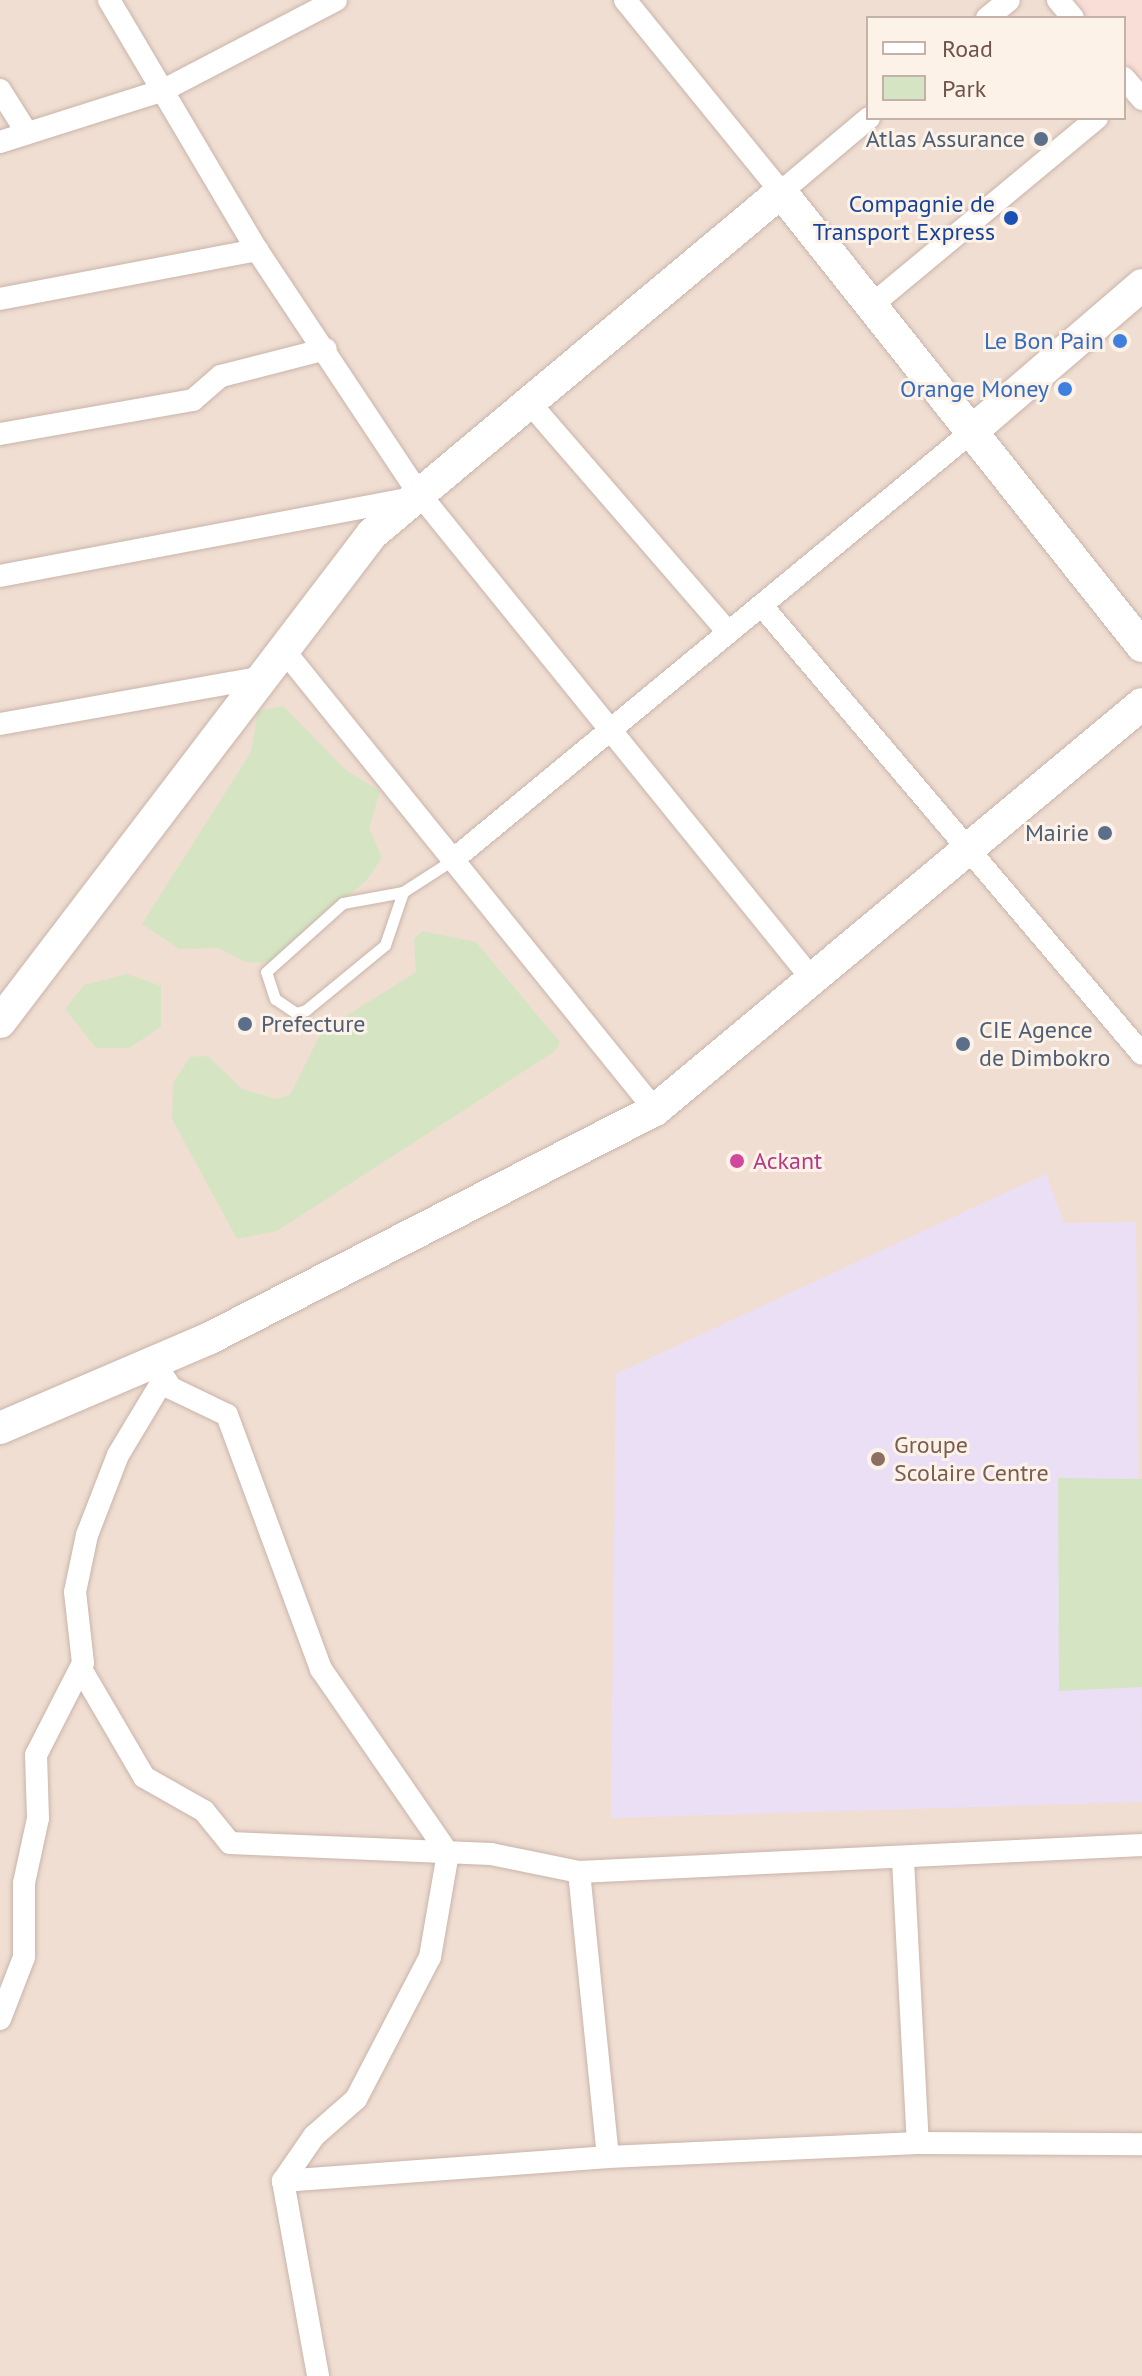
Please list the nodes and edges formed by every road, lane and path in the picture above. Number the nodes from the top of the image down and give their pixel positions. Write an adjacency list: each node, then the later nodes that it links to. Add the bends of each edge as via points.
1 (109, 0): 9 (street)
2 (336, 0): 9 (street)
3 (625, 0): 14 (street)
4 (1009, 0): 6 (street)
5 (1058, 0): 7 (street)
6 (989, 16)
7 (1071, 16)
8 (0, 90): 12 (street)
9 (164, 90): 12 (street); 15 (street)
10 (867, 120): 14 (street)
11 (1095, 120): 18 (street)
12 (27, 133): 13 (street)
13 (0, 142)
14 (781, 192): 18 (main road); 20 (main road)
15 (257, 250): 17 (street); 19 (street)
16 (1142, 285): 21 (main road)
17 (0, 299)
18 (873, 304): 21 (main road)
19 (326, 349): 22 (street, via 221,376 193,400); 23 (street)
20 (527, 400): 23 (main road); 26 (street)
21 (970, 433): 25 (street); 27 (main road)
22 (0, 434)
23 (412, 495): 24 (street); 28 (main road); 32 (street)
24 (0, 576)
25 (762, 606): 26 (street); 33 (street)
26 (727, 631): 32 (street)
27 (1142, 646)
28 (282, 648): 29 (main road); 34 (street)
29 (259, 678): 31 (street); 37 (main road)
30 (1142, 704): 33 (main road)
31 (0, 724)
32 (609, 730): 34 (street); 36 (street)
33 (965, 850): 36 (main road); 38 (street)
34 (454, 859): 35 (lane); 39 (street)
35 (403, 892): 35 (lane, via 343,903 266,972 275,999 296,1013 306,1010 385,945)
36 (812, 979): 39 (main road)
37 (0, 1022)
38 (1142, 1054)
39 (655, 1110): 40 (main road)
40 (159, 1372): 41 (main road); 42 (street, via 87,1535 75,1592); 44 (street, via 227,1415 321,1669)
41 (0, 1428)
42 (81, 1669): 44 (street, via 144,1777 204,1811 226,1842); 47 (street, via 36,1755 38,1818 23,1893 24,1957)
43 (1142, 1845): 45 (street)
44 (448, 1853): 46 (street, via 491,1854); 51 (street, via 430,1957 356,2099 314,2136)
45 (903, 1860): 46 (street); 48 (street)
46 (579, 1872): 50 (street)
47 (0, 2019)
48 (918, 2143): 49 (street); 50 (street)
49 (1142, 2144)
50 (608, 2157): 51 (street)
51 (283, 2181): 52 (street)
52 (318, 2376)

